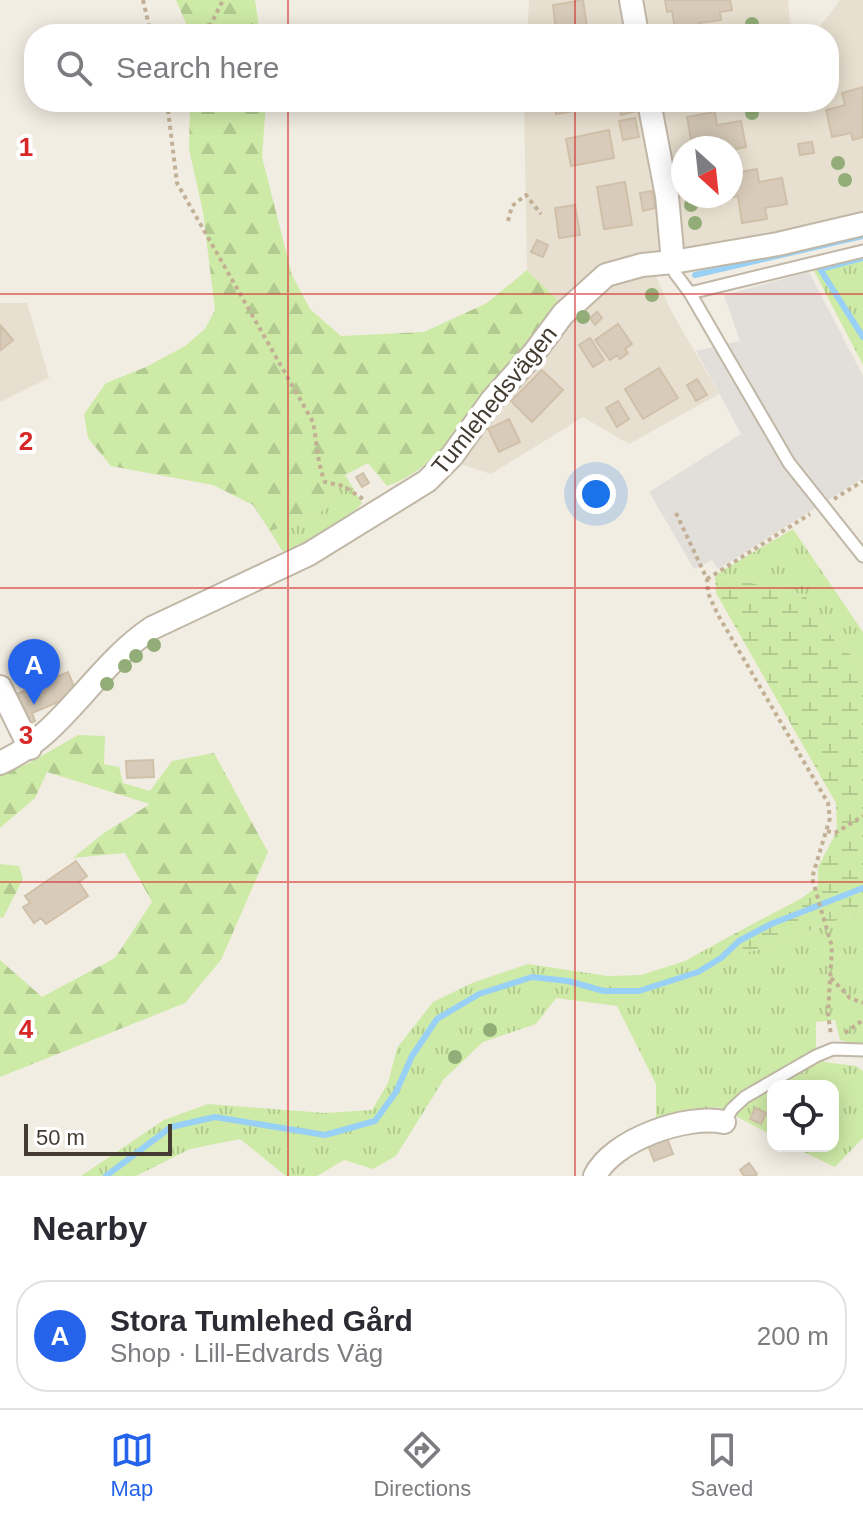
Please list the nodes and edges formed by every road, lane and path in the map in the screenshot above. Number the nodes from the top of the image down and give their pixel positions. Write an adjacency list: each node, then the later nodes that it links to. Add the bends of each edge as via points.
1 (143, 0): 4 (path)
2 (223, 0): 5 (path)
3 (631, 0): 6 (street)
4 (149, 24)
5 (211, 24)
6 (635, 24)
7 (168, 112): 18 (path, via 177,183 313,422 325,482 343,486 364,500)
8 (651, 112): 13 (street)
9 (541, 214): 10 (path, via 526,195 512,206)
10 (508, 221)
11 (863, 224): 13 (street, Tumlehedsvägen)
12 (863, 251): 14 (lane)
13 (673, 262): 14 (lane); 18 (street, Tumlehedsvägen, via 642,265 597,281 563,314 443,467)
14 (690, 293): 16 (lane, via 789,463)
15 (863, 481): 16 (path)
16 (823, 506): 19 (lane); 20 (path)
17 (676, 513): 20 (path)
18 (373, 514): 22 (street, Tumlehedsvägen, via 309,554 142,634)
19 (863, 556)
20 (707, 579): 25 (path, via 718,615 828,803)
21 (0, 687): 22 (street)
22 (30, 748): 23 (street, Tumlehedsvägen)
23 (0, 763)
24 (863, 816): 25 (path, via 835,833)
25 (827, 831): 26 (path, via 812,878 832,947)
26 (831, 978): 27 (path, via 850,998); 29 (path)
27 (863, 1003)
28 (863, 1020): 29 (path, via 842,1035)
29 (831, 1036): 30 (path)
30 (833, 1049): 31 (lane); 32 (lane, via 745,1097)
31 (863, 1050)
32 (724, 1122): 33 (street, via 699,1120 652,1133 616,1151)
33 (595, 1176)

